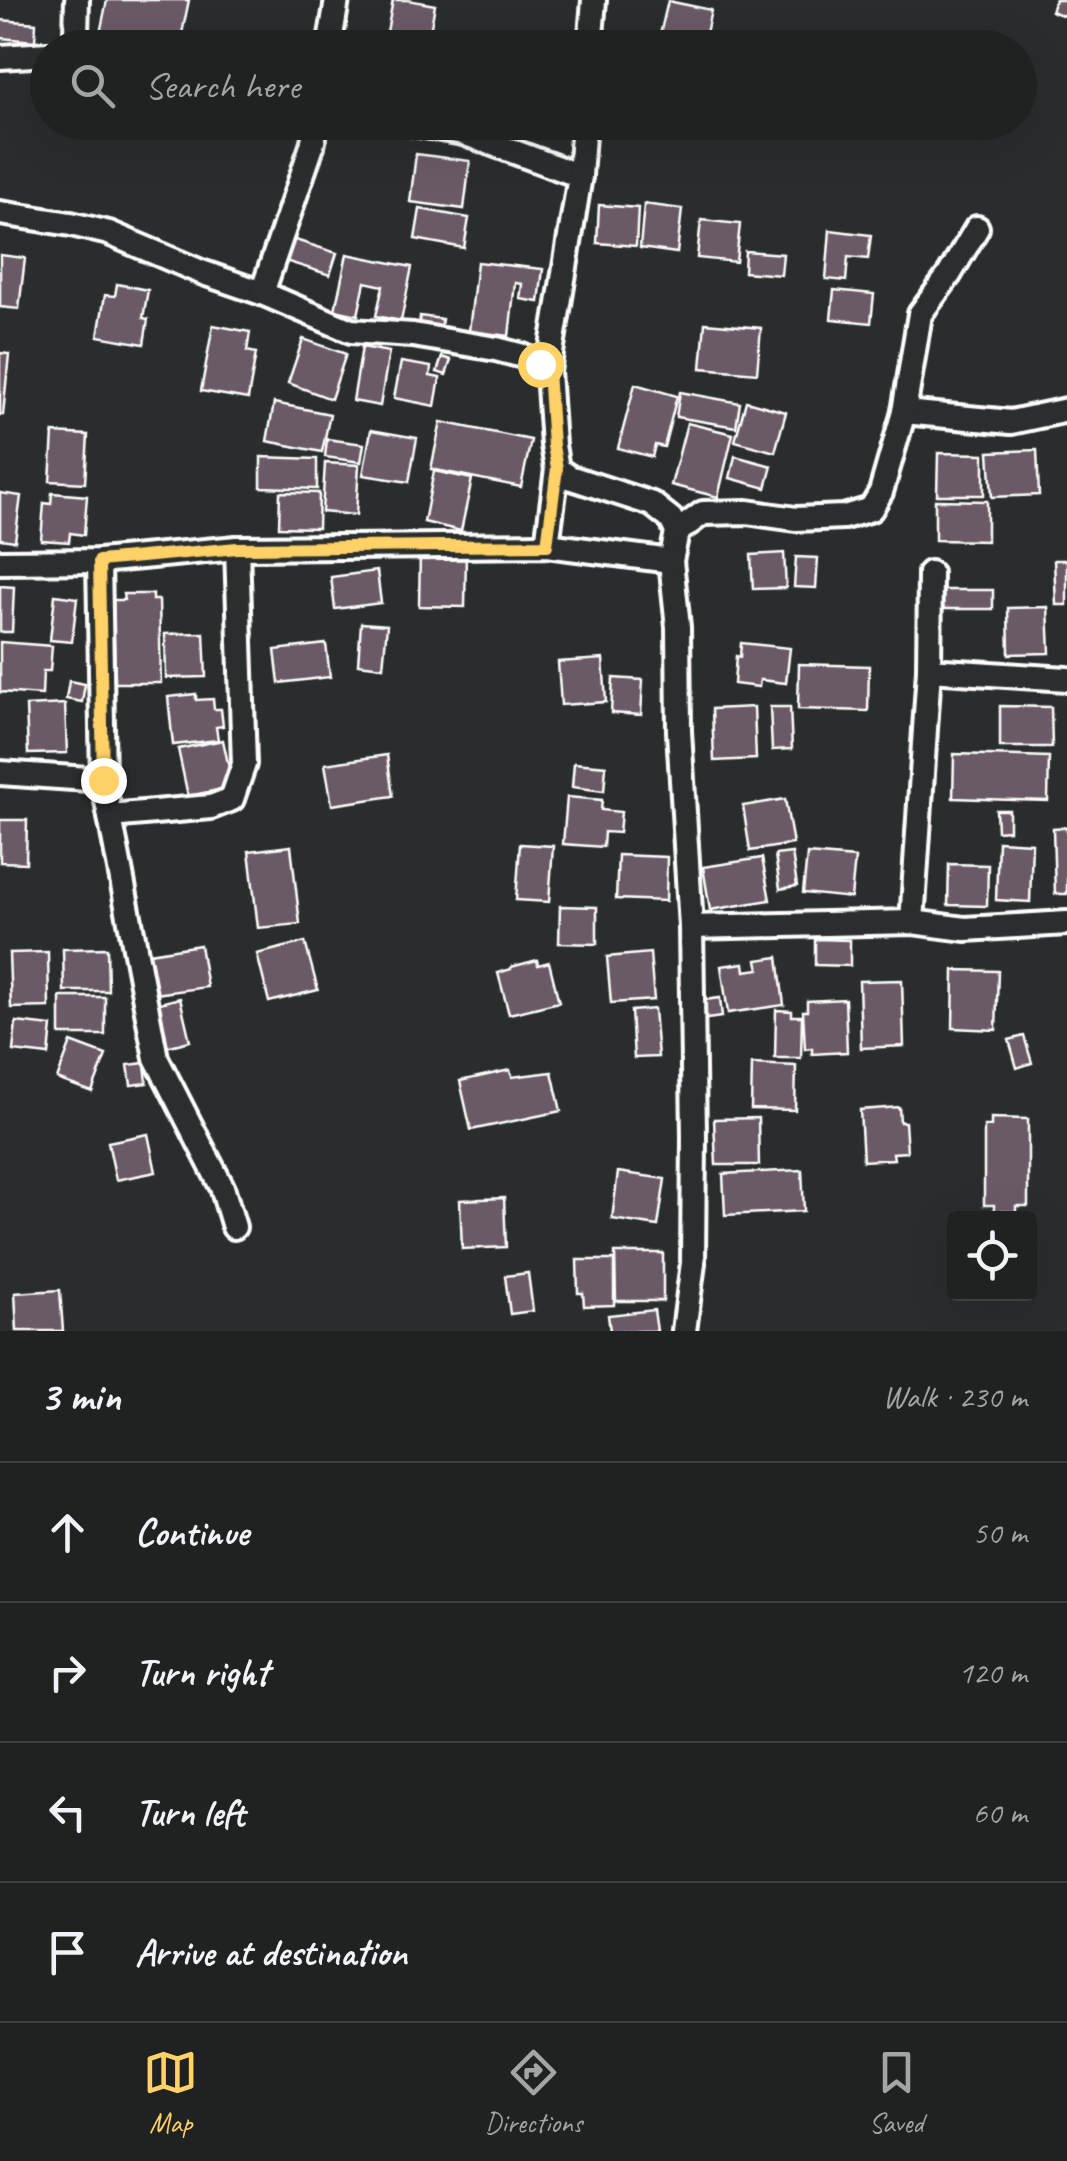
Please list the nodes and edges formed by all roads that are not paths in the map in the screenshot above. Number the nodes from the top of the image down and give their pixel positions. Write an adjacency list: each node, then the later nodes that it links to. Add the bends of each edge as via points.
1 (77, 0): 4 (street)
2 (337, 0): 5 (street)
3 (594, 0): 6 (street)
4 (76, 30)
5 (332, 30)
6 (592, 30)
7 (30, 55): 8 (street)
8 (0, 56)
9 (313, 140): 15 (street)
10 (482, 140): 12 (street)
11 (583, 140): 12 (street)
12 (580, 176): 16 (street)
13 (0, 213): 15 (street, via 109,232)
14 (977, 228): 18 (street, via 920,314)
15 (262, 293): 16 (street, via 351,331 496,348)
16 (548, 371): 19 (street)
17 (1067, 410): 18 (street, via 1011,422)
18 (904, 412): 20 (street, via 870,509 796,519 703,513)
19 (557, 468): 20 (street, via 652,504); 21 (street)
20 (677, 532): 24 (street)
21 (547, 545): 22 (street); 24 (street)
22 (237, 548): 23 (street); 31 (street, via 244,764 232,799 211,807)
23 (99, 561): 25 (street); 30 (street)
24 (671, 561): 34 (street)
25 (0, 562)
26 (930, 573): 27 (street)
27 (929, 670): 28 (street); 32 (street)
28 (1067, 679)
29 (0, 772): 30 (street)
30 (103, 780): 31 (street)
31 (110, 816): 35 (street, via 156,1058 222,1187)
32 (912, 922): 33 (street, via 965,929); 34 (street)
33 (1067, 923)
34 (691, 926): 36 (street, via 694,1244)
35 (234, 1228)
36 (684, 1331)

